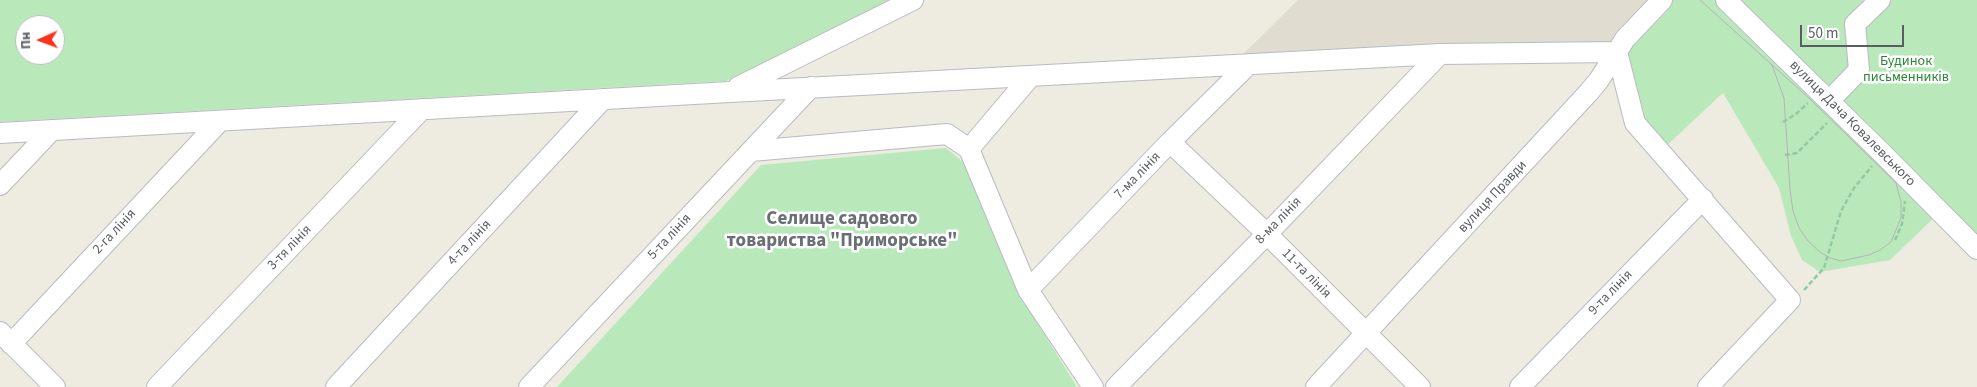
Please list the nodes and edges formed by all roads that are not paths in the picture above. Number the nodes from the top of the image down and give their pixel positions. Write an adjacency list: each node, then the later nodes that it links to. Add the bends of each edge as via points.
1 (913, 0): 10 (street)
2 (1662, 0): 5 (street, вулиця Правди)
3 (1726, 0): 12 (street, вулиця Дача Ковалевського)
4 (1880, 0): 12 (street, via 1855,24 1860,70)
5 (1617, 52): 6 (street); 21 (street, via 1635,123); 25 (street, вулиця Правди, via 1589,92)
6 (1440, 54): 7 (street); 22 (street, 8-ма лінія)
7 (1249, 64): 8 (street); 17 (street, 7-ма лінія)
8 (1031, 76): 9 (street); 18 (street)
9 (811, 87): 10 (street); 19 (street, 5-та лінія)
10 (730, 92): 11 (street)
11 (603, 99): 13 (street); 29 (street, 4-та лінія)
12 (1828, 100): 23 (street, вулиця Дача Ковалевського)
13 (422, 109): 14 (street); 28 (street, 3-тя лінія)
14 (220, 121): 15 (street); 26 (street, 2-га лінія)
15 (52, 130): 16 (street); 20 (street)
16 (0, 133)
17 (1170, 142): 22 (street, 11-та лінія); 24 (street, 7-ма лінія)
18 (970, 149): 19 (street, via 947,134); 24 (street)
19 (752, 151): 30 (street, 5-та лінія)
20 (0, 185)
21 (1703, 199): 35 (street, 9-та лінія); 36 (street, via 1790,300)
22 (1267, 234): 25 (street, 11-та лінія); 32 (street, 8-ма лінія)
23 (1977, 249)
24 (1028, 290): 31 (street)
25 (1365, 333): 33 (street, вулиця Правди); 34 (street, 11-та лінія)
26 (6, 338): 27 (street)
27 (55, 387)
28 (157, 387)
29 (336, 387)
30 (529, 387)
31 (1093, 387)
32 (1116, 387)
33 (1316, 387)
34 (1420, 387)
35 (1520, 387)
36 (1708, 387)

